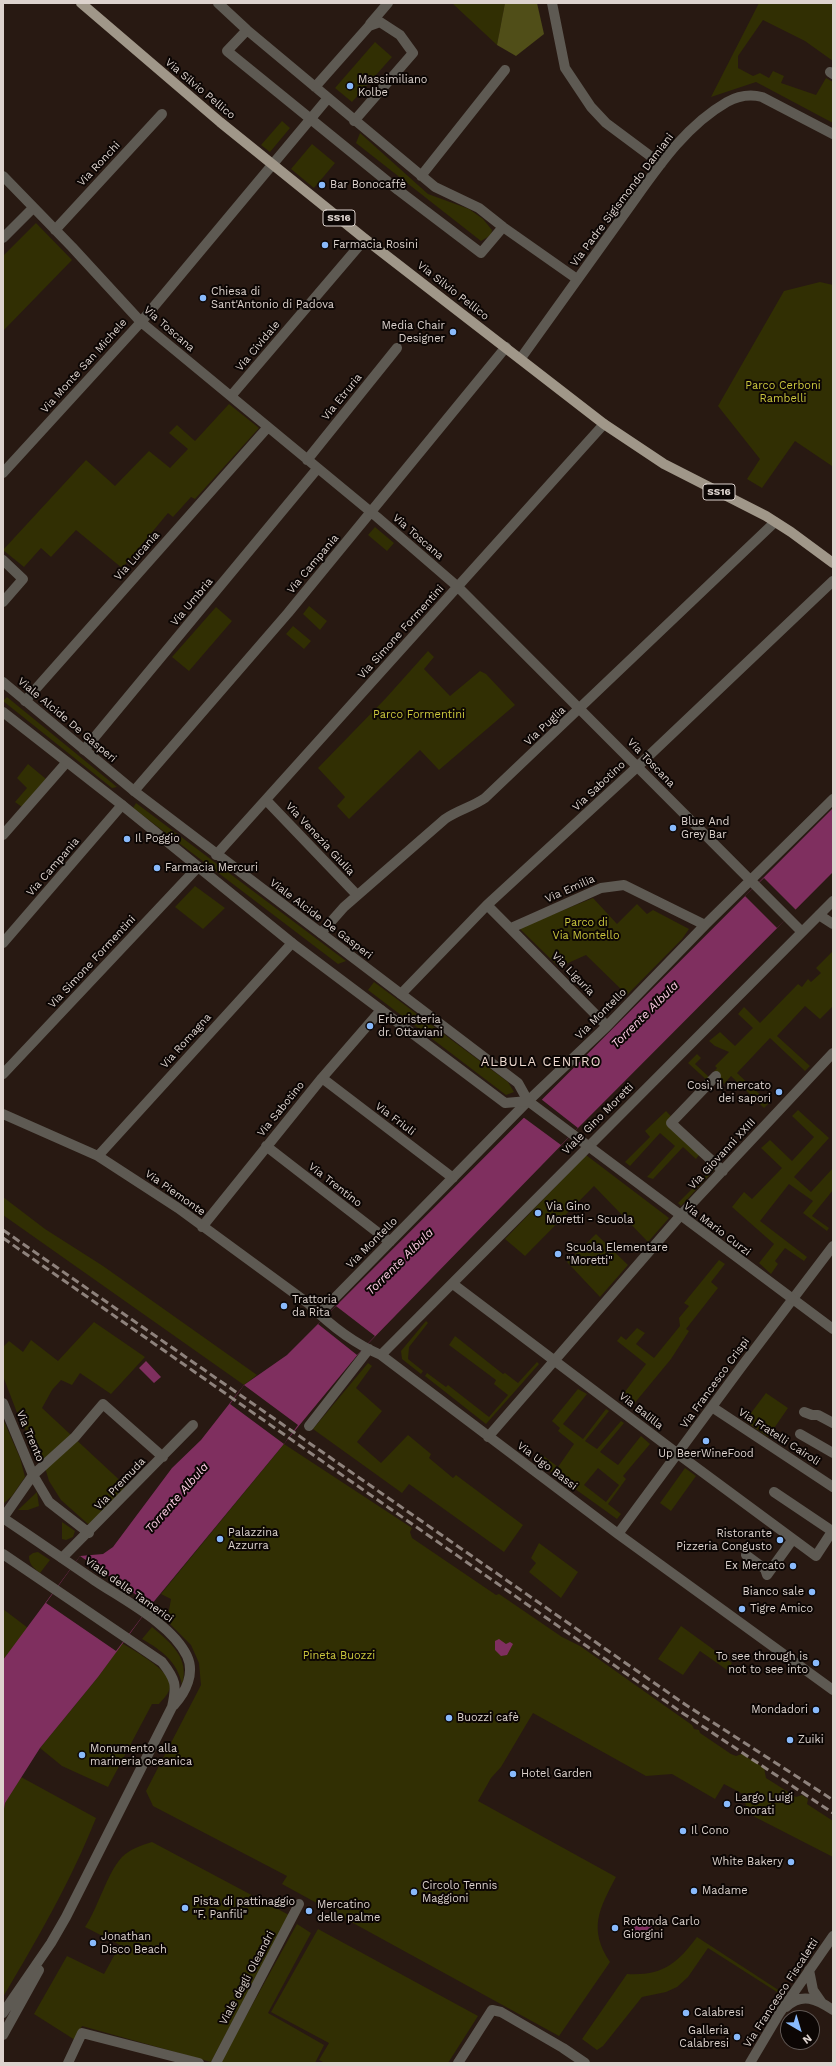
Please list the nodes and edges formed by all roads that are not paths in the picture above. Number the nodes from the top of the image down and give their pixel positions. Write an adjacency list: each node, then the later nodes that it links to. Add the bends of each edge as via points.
1 (81, 3): 14 (main road, Via Silvio Pellico / SS16)
2 (218, 3): 6 (street)
3 (388, 3): 5 (street)
4 (552, 3): 15 (street, via 565,68 591,107 606,123)
5 (369, 26): 8 (street); 12 (street, via 380,22 400,35 413,53)
6 (247, 30): 8 (street); 11 (street, via 227,51)
7 (505, 70): 17 (street)
8 (315, 87): 9 (street)
9 (328, 98): 11 (street, Via Monte San Michele); 12 (street)
10 (162, 114): 20 (street, Via Ronchi)
11 (309, 120): 14 (street, Via Monte San Michele); 19 (street, via 481,253)
12 (354, 121): 17 (street)
13 (833, 134): 15 (street, Via Padre Sigismondo Damiani, via 762,97 744,96 727,102 709,115 688,133)
14 (273, 164): 22 (main road, Via Silvio Pellico / SS16); 24 (street, Via Monte San Michele)
15 (661, 164): 23 (street, Via Padre Sigismondo Damiani)
16 (3, 176): 18 (street, Via Toscana)
17 (421, 176): 19 (street, via 435,187 479,208)
18 (33, 208): 20 (street, Via Toscana); 21 (street)
19 (503, 227): 23 (street)
20 (55, 230): 24 (street, Via Toscana)
21 (3, 238)
22 (365, 238): 25 (main road, Via Silvio Pellico / SS16); 28 (street, Via Cividale)
23 (577, 279): 27 (street, Via Padre Sigismondo Damiani)
24 (140, 322): 28 (street, Via Toscana); 33 (street, Via Monte San Michele)
25 (506, 347): 27 (main road, Via Silvio Pellico / SS16); 34 (street, Via Campania)
26 (397, 348): 31 (street, Via Etruria)
27 (521, 358): 29 (main road, Via Silvio Pellico / SS16)
28 (231, 396): 30 (street, Via Toscana)
29 (604, 424): 35 (main road, Via Silvio Pellico / SS16, via 664,464); 39 (street, Via Simone Formentini)
30 (268, 427): 31 (street, Via Toscana); 42 (street, Via Lucania)
31 (307, 460): 32 (street, Via Toscana)
32 (317, 469): 34 (street, Via Toscana); 45 (street, Via Umbria)
33 (3, 473)
34 (371, 512): 39 (street, Via Toscana); 48 (street, Via Campania)
35 (775, 522): 37 (main road, Via Silvio Pellico / SS16); 43 (street, Via Puglia)
36 (3, 560): 40 (street, via 23,579)
37 (833, 563)
38 (833, 581): 47 (street, Via Sabotino)
39 (458, 587): 43 (street, Via Toscana); 50 (street, Via Simone Formentini)
40 (3, 602)
41 (3, 682): 42 (street, Viale Alcide De Gasperi)
42 (25, 701): 45 (street, Viale Alcide De Gasperi)
43 (581, 709): 47 (street, Via Toscana); 56 (street, Via Puglia, via 485,798 445,819)
44 (3, 712): 46 (street)
45 (84, 750): 48 (street, Viale Alcide De Gasperi)
46 (66, 763): 51 (street); 52 (street)
47 (638, 767): 55 (street, Via Toscana); 58 (street, Via Sabotino)
48 (134, 792): 53 (street, Viale Alcide De Gasperi)
49 (833, 799): 55 (street, Via Montello)
50 (266, 800): 53 (street, Via Simone Formentini); 56 (street, Via Venezia Giulia)
51 (122, 805): 54 (street); 65 (street, Via Campania)
52 (3, 835)
53 (216, 855): 64 (street, Viale Alcide De Gasperi)
54 (198, 867): 66 (street); 71 (street, Via Simone Formentini)
55 (752, 883): 61 (street, Via Montello); 63 (street, Via Toscana)
56 (357, 895): 64 (street, Via Puglia)
57 (833, 901): 59 (street, Viale Gino Moretti)
58 (488, 905): 62 (street, Via Liguria); 67 (street, Via Sabotino)
59 (819, 915): 60 (street); 63 (street, Viale Gino Moretti)
60 (833, 924)
61 (705, 925): 62 (street, Via Emilia, via 624,885 601,888); 69 (street, Via Montello)
62 (511, 928): 69 (street, Via Liguria)
63 (802, 932): 77 (street, Viale Gino Moretti)
64 (321, 933): 67 (street, Viale Alcide De Gasperi)
65 (3, 943)
66 (292, 943): 68 (street); 78 (street, Via Romagna)
67 (401, 994): 74 (street, Viale Alcide De Gasperi, via 518,1083)
68 (381, 1010): 73 (street, Via Sabotino); 74 (street, via 505,1102)
69 (607, 1026): 74 (street, Via Montello)
70 (833, 1053): 79 (street, Via Giovanni XXIII)
71 (3, 1074)
72 (716, 1076): 79 (street, via 672,1123)
73 (322, 1078): 76 (street, Via Sabotino); 80 (street, Via Friuli)
74 (531, 1103): 77 (street, Viale Alcide De Gasperi); 80 (street, Via Montello)
75 (3, 1114): 78 (street, Via Piemonte)
76 (266, 1146): 82 (street, Via Sabotino); 83 (street, Via Trentino)
77 (588, 1146): 81 (street, Via Mario Curzi); 85 (street, Viale Gino Moretti)
78 (98, 1156): 82 (street, Via Piemonte, via 178,1208)
79 (723, 1170): 81 (street, Via Giovanni XXIII)
80 (453, 1178): 83 (street, Via Montello)
81 (680, 1216): 86 (street, Via Mario Curzi); 91 (street, Via Giovanni XXIII)
82 (202, 1227): 87 (street, Via Piemonte, via 309,1304)
83 (390, 1242): 87 (street, Via Montello)
84 (833, 1246): 86 (street, Via Francesco Crispi)
85 (453, 1284): 90 (street, Viale Gino Moretti); 91 (street, Via Balilla)
86 (793, 1300): 88 (street, Via Mario Curzi); 93 (street, Via Francesco Crispi)
87 (319, 1314): 89 (street, Via Ugo Bassi)
88 (833, 1329)
89 (368, 1349): 90 (street, Via Ugo Bassi); 97 (street)
90 (381, 1355): 99 (street, Via Ugo Bassi)
91 (554, 1361): 99 (street, Via Giovanni XXIII); 101 (street, Via Balilla)
92 (3, 1403): 103 (street, Via Trento)
93 (712, 1407): 101 (street, Via Francesco Crispi); 104 (street, Via Fratelli Cairoli)
94 (804, 1412): 95 (street, via 818,1415)
95 (833, 1423)
96 (193, 1425): 102 (street, Via Premuda)
97 (309, 1426)
98 (800, 1434): 100 (street)
99 (488, 1437): 109 (street, Via Ugo Bassi)
100 (833, 1453)
101 (678, 1454): 109 (street, Via Francesco Crispi); 110 (street, Via Balilla)
102 (163, 1457): 103 (street, via 103,1404 75,1437); 108 (street, Via Premuda)
103 (34, 1475): 106 (street, Via Trento); 108 (street, via 49,1502)
104 (833, 1486)
105 (774, 1492): 107 (street)
106 (3, 1518): 113 (street, Viale delle Tamerici)
107 (833, 1530): 110 (street, Via Balilla, via 816,1556)
108 (89, 1533): 113 (street, Via Premuda)
109 (618, 1534): 114 (street, Via Ugo Bassi)
110 (793, 1539): 112 (street, via 767,1575 765,1569)
111 (3, 1554): 115 (street, Viale delle Tamerici, via 162,1662 176,1683)
112 (746, 1554)
113 (66, 1561): 115 (street, Viale delle Tamerici, via 172,1635 187,1654 190,1662 189,1680 180,1699)
114 (833, 1690)
115 (172, 1707): 118 (street, Viale delle Tamerici)
116 (299, 1904): 127 (street, Viale degli Oleandri)
117 (833, 1936): 119 (street, Via Francesco Fiscaletti)
118 (51, 1943): 122 (street, Viale delle Tamerici); 124 (street, Viale delle Tamerici, via 43,1963)
119 (810, 1970): 120 (street, via 813,1990); 123 (street, Via Francesco Fiscaletti)
120 (822, 2002): 121 (street); 123 (street, via 814,1998 796,2000)
121 (833, 2010)
122 (3, 2013)
123 (779, 2014): 130 (street, Via Francesco Fiscaletti)
124 (3, 2035)
125 (68, 2063): 126 (street, via 82,2033)
126 (199, 2063)
127 (216, 2063)
128 (458, 2063): 129 (street, via 492,2010 501,2012)
129 (585, 2063)
130 (750, 2063)

